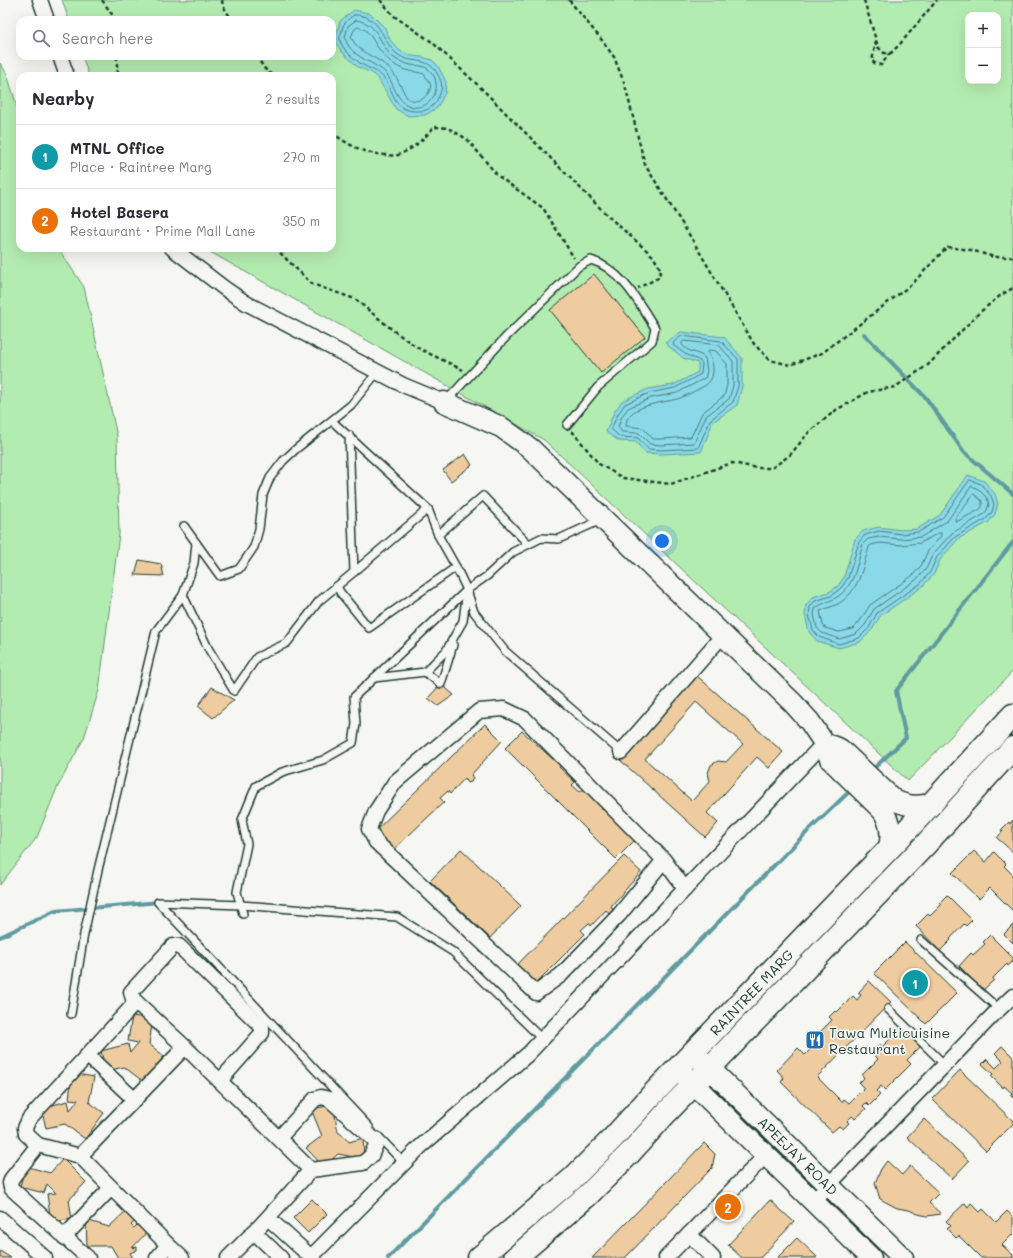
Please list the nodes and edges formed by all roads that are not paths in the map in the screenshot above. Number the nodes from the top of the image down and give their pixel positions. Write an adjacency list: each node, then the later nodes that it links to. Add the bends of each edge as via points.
1 (40, 0): 2 (street)
2 (46, 16)
3 (61, 60): 4 (street)
4 (66, 72)
5 (177, 252): 6 (street, via 246,302 403,385)
6 (444, 402): 7 (lane, via 440,407 375,375 351,405); 8 (lane, via 578,266 591,260 603,263 632,291 655,328 652,341 598,387); 11 (street, via 488,421 514,436 530,448)
7 (332, 421): 9 (lane); 14 (lane, via 283,461 270,478 263,495 254,547 239,569 220,576)
8 (567, 425)
9 (349, 435): 10 (lane); 17 (lane)
10 (428, 509): 13 (lane); 17 (lane)
11 (603, 519): 15 (lane, via 560,540 541,538); 22 (street)
12 (184, 526): 14 (lane)
13 (438, 535): 15 (lane, via 483,496); 16 (lane)
14 (196, 543): 20 (lane, via 194,563)
15 (528, 544): 19 (lane, via 513,552)
16 (456, 567): 18 (lane, via 370,628); 19 (lane)
17 (354, 572): 18 (lane)
18 (337, 586): 20 (lane, via 318,601 288,643 257,657 234,691 208,648)
19 (467, 590): 21 (lane, via 463,620); 24 (lane); 28 (lane, via 474,612 505,651)
20 (183, 594): 41 (lane, via 156,631 88,916)
21 (458, 629): 23 (lane, via 446,651); 23 (lane, via 440,684)
22 (723, 636): 26 (street, via 793,703); 28 (street)
23 (425, 672): 24 (lane)
24 (374, 678): 34 (lane, via 354,697 356,724 353,743 323,760 282,772 256,786 242,820 247,844 237,892)
25 (1013, 715): 30 (main road, RAINTREE MARG)
26 (824, 743): 29 (street, via 830,759 853,772); 33 (street)
27 (1013, 748): 48 (main road, RAINTREE MARG, via 925,845)
28 (621, 752)
29 (873, 791): 30 (street, via 901,804 917,806); 31 (street, via 890,824)
30 (931, 803): 31 (main road, RAINTREE MARG)
31 (888, 850): 44 (main road, RAINTREE MARG)
32 (664, 860): 32 (street, via 525,719 504,709 479,711 395,782 376,811 370,829 376,842 536,993 561,974 619,915); 33 (street)
33 (685, 889): 42 (street)
34 (241, 905): 35 (lane); 42 (lane, via 398,917 454,952); 56 (lane, via 158,902)
35 (243, 914)
36 (921, 940): 40 (lane)
37 (1013, 996): 40 (street)
38 (136, 1002): 43 (street); 45 (street); 49 (street, via 131,992 173,946 179,946 262,1027 262,1033)
39 (888, 1009): 46 (lane)
40 (999, 1009): 46 (street)
41 (71, 1014)
42 (546, 1034): 56 (street, via 528,1054)
43 (185, 1047): 49 (street); 51 (street)
44 (693, 1052): 47 (main road, RAINTREE MARG); 48 (street, APEEJAY ROAD)
45 (88, 1056): 51 (street); 53 (street, via 29,1119 25,1128 26,1134)
46 (945, 1065): 58 (street)
47 (677, 1068): 50 (street, APEEJAY ROAD); 74 (main road, RAINTREE MARG, via 572,1179)
48 (710, 1068): 50 (main road, RAINTREE MARG); 58 (street, APEEJAY ROAD)
49 (220, 1081): 52 (street)
50 (694, 1084): 54 (street, APEEJAY ROAD); 75 (main road, RAINTREE MARG, via 588,1195)
51 (135, 1100): 55 (street)
52 (279, 1138): 57 (street); 57 (street, via 315,1099 321,1097 329,1099 377,1142 371,1156 363,1163)
53 (38, 1145): 55 (street); 65 (street, via 12,1178 11,1188)
54 (766, 1155): 60 (street, APEEJAY ROAD); 64 (street)
55 (80, 1156): 59 (street)
56 (404, 1163): 73 (street)
57 (311, 1170): 62 (street)
58 (829, 1185): 60 (street); 79 (street, APEEJAY ROAD)
59 (111, 1188): 65 (street); 66 (street)
60 (813, 1202): 78 (street, APEEJAY ROAD)
61 (0, 1218): 67 (street)
62 (268, 1218): 63 (street); 73 (street)
63 (254, 1232): 71 (street); 72 (street)
64 (689, 1234): 76 (street); 77 (street)
65 (64, 1237): 68 (street)
66 (168, 1245): 69 (street); 70 (street)
67 (45, 1258)
68 (88, 1258)
69 (157, 1258)
70 (182, 1258)
71 (228, 1258)
72 (281, 1258)
73 (310, 1258)
74 (479, 1258)
75 (515, 1258)
76 (666, 1258)
77 (713, 1258)
78 (871, 1258)
79 (903, 1258)

